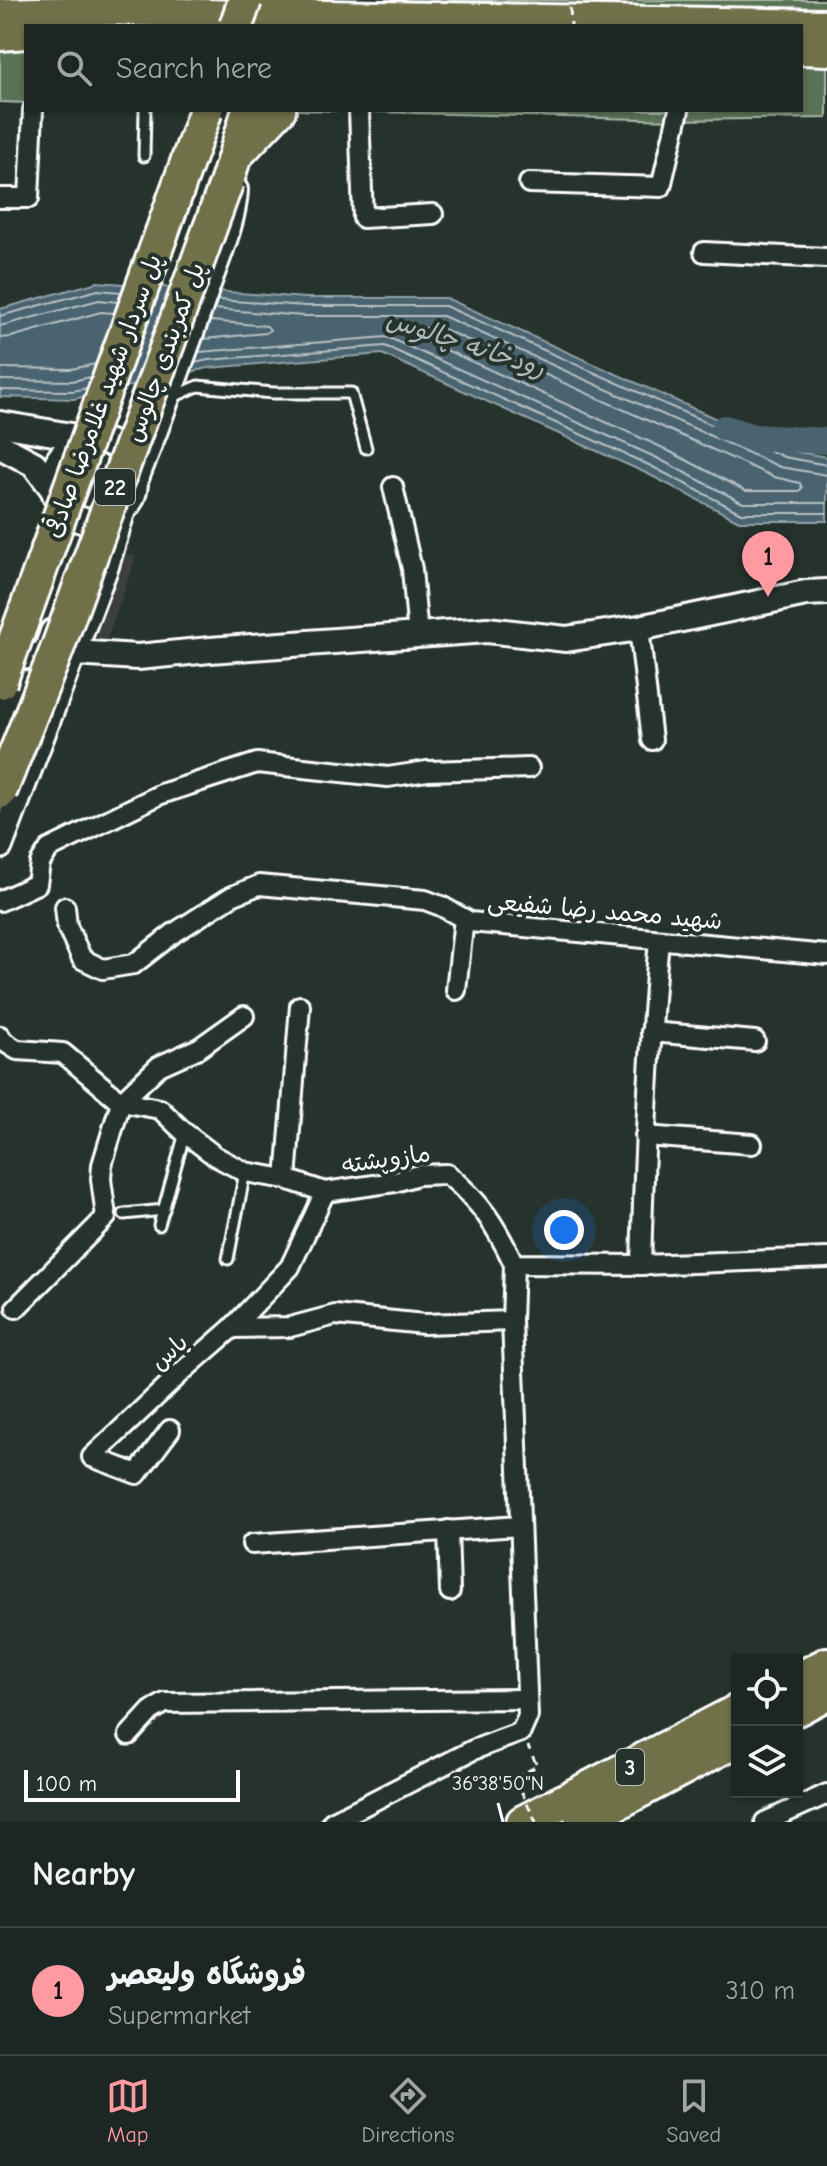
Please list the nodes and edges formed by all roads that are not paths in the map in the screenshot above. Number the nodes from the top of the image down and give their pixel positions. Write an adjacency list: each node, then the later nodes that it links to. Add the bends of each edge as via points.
1 (0, 13): 2 (main road)
2 (260, 14): 3 (highway, bridge); 4 (highway)
3 (240, 24)
4 (732, 24)
5 (803, 25): 6 (highway)
6 (827, 26)
7 (24, 34): 8 (main road)
8 (0, 36)
9 (803, 48): 10 (highway)
10 (827, 49)
11 (33, 112): 22 (street, via 29,198)
12 (145, 112): 19 (lane)
13 (205, 112): 44 (highway, پل سردار شهید غلامرضا صادقی / 22, bridge)
14 (223, 112): 20 (highway)
15 (248, 112): 20 (highway, 22)
16 (277, 112): 20 (highway)
17 (359, 112): 23 (street, via 363,218)
18 (679, 112): 21 (street, via 661,187)
19 (144, 156)
20 (232, 168): 26 (street, via 234,208); 48 (highway, پل کمربندی چالوس / 22, bridge)
21 (529, 183)
22 (0, 198)
23 (433, 214)
24 (704, 252): 25 (street)
25 (827, 258)
26 (167, 400): 30 (lane, via 198,386 351,393); 31 (street)
27 (0, 424): 28 (street)
28 (89, 439): 31 (street, via 121,450 132,464); 33 (street, via 60,456)
29 (0, 446): 33 (street, via 34,464)
30 (366, 448)
31 (135, 481): 34 (street)
32 (393, 487): 40 (street, via 412,569)
33 (53, 489): 35 (street)
34 (122, 512): 35 (street, via 89,522); 37 (street)
35 (73, 517): 36 (street)
36 (83, 554): 37 (street, via 90,548 100,550); 42 (street)
37 (106, 566): 41 (street)
38 (827, 592): 39 (street)
39 (639, 628): 40 (street, via 566,639 487,630); 45 (street)
40 (418, 636): 41 (street, via 138,657)
41 (74, 653): 49 (street)
42 (45, 655): 43 (street); 46 (street)
43 (0, 658)
44 (0, 682)
45 (652, 740)
46 (0, 757)
47 (529, 768): 50 (street, via 388,777 257,763 161,794 49,849 37,884)
48 (0, 792)
49 (0, 846)
50 (0, 901)
51 (65, 907): 52 (street, شهید محمد رضا شفیعی, via 67,926 82,959 103,969 134,964 232,896 259,885 425,900)
52 (464, 919): 53 (street, شهید محمد رضا شفیعی); 55 (street)
53 (659, 940): 54 (street, شهید محمد رضا شفیعی); 58 (street)
54 (827, 955)
55 (456, 990)
56 (300, 1006): 66 (street)
57 (244, 1016): 61 (street, via 199,1048 159,1066)
58 (651, 1032): 60 (street); 63 (street)
59 (0, 1036): 61 (street, مازوپشته, via 17,1050 63,1053)
60 (755, 1041)
61 (121, 1102): 62 (street, مازوپشته, via 160,1109); 75 (street, via 102,1165 106,1217)
62 (185, 1133): 65 (street, مازوپشته); 68 (lane)
63 (645, 1136): 64 (street); 74 (street)
64 (752, 1144)
65 (245, 1172): 66 (street, مازوپشته); 72 (lane)
66 (286, 1179): 67 (street, مازوپشته)
67 (325, 1192): 73 (street, مازوپشته, via 447,1174 497,1229); 77 (street, یاس, via 290,1267)
68 (164, 1210): 69 (lane); 70 (lane)
69 (124, 1214)
70 (159, 1225)
71 (827, 1258): 74 (street)
72 (228, 1259)
73 (514, 1264): 74 (street); 76 (street)
74 (641, 1265)
75 (16, 1308)
76 (512, 1321): 77 (street, via 424,1324 335,1315 290,1327); 79 (street)
77 (232, 1328): 78 (street, یاس, via 92,1457 137,1474)
78 (170, 1430)
79 (520, 1526): 80 (street); 86 (street)
80 (448, 1530): 81 (street); 82 (street)
81 (252, 1544)
82 (450, 1591)
83 (827, 1664): 84 (highway)
84 (803, 1677)
85 (827, 1693): 87 (highway)
86 (527, 1699): 89 (street, via 165,1703); 92 (street, via 528,1716 521,1732 473,1750)
87 (803, 1706)
88 (731, 1714): 93 (highway, 3)
89 (129, 1735)
90 (731, 1743): 94 (highway, 3)
91 (827, 1794): 95 (street)
92 (332, 1822)
93 (523, 1822)
94 (581, 1822)
95 (765, 1822)

